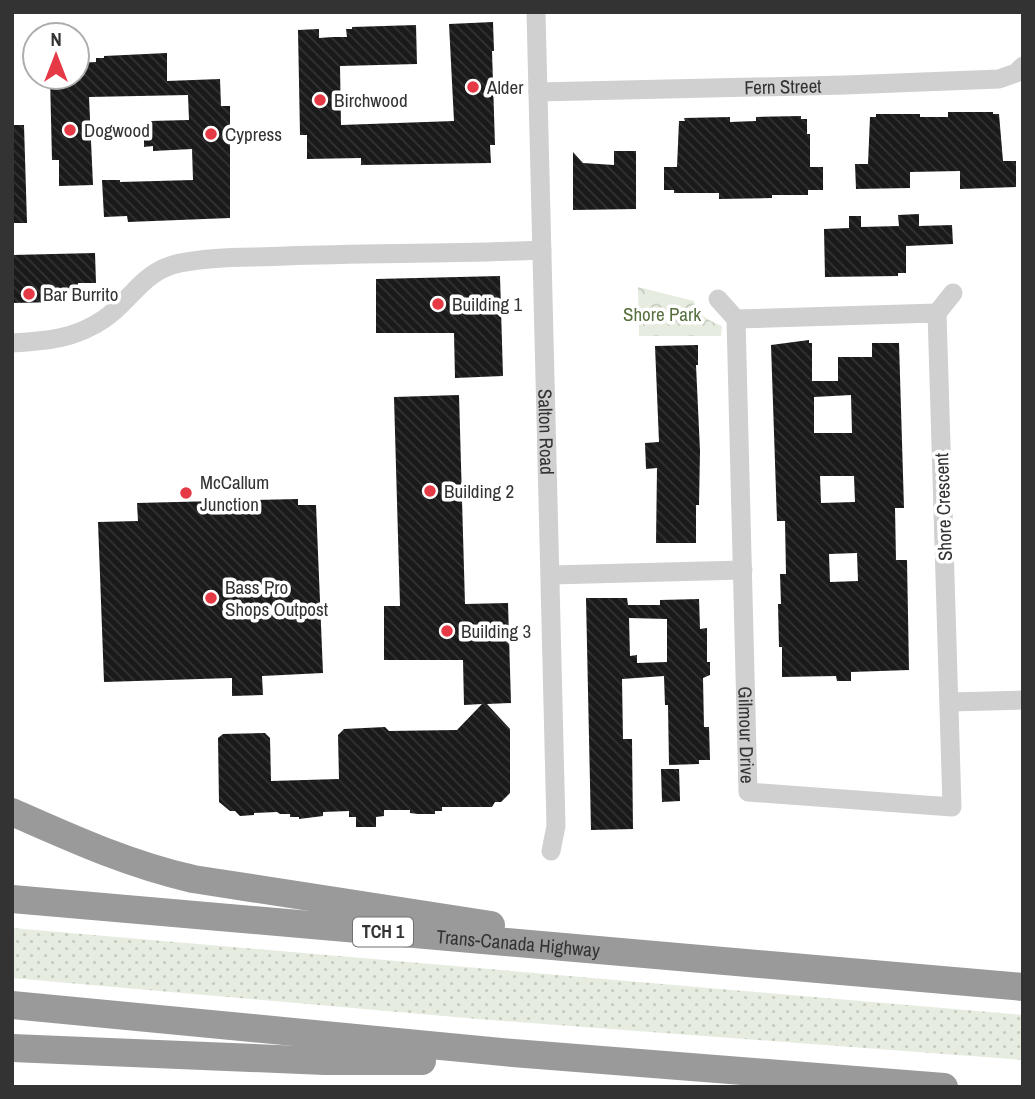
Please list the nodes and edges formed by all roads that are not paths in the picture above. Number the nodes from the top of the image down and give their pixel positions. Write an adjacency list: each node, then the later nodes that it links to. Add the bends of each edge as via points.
1 (536, 12): 3 (street, Salton Road)
2 (1023, 66): 3 (street, Fern Street, via 1016,74 999,79)
3 (538, 92): 4 (street, Salton Road)
4 (542, 250): 9 (street, via 324,254 177,264 148,276 105,319 82,331 64,339); 11 (street, Salton Road)
5 (953, 293): 7 (street)
6 (718, 299): 8 (street)
7 (937, 313): 8 (street); 13 (street, Shore Crescent)
8 (736, 319): 10 (street)
9 (12, 343)
10 (743, 570): 11 (street); 13 (street, Gilmour Drive, via 748,792 952,807)
11 (551, 575): 15 (street, Salton Road, via 556,827)
12 (1023, 699): 13 (street)
13 (950, 702)
14 (12, 812): 17 (highway, via 119,858 193,878)
15 (551, 851)
16 (12, 899): 17 (highway, Trans-Canada Highway / TCH 1)
17 (753, 965): 18 (highway, Trans-Canada Highway / TCH 1)
18 (1023, 987)
19 (12, 1005): 21 (highway)
20 (21, 1050): 21 (highway, via 325,1061 470,1061)
21 (513, 1053): 22 (highway)
22 (944, 1087)

